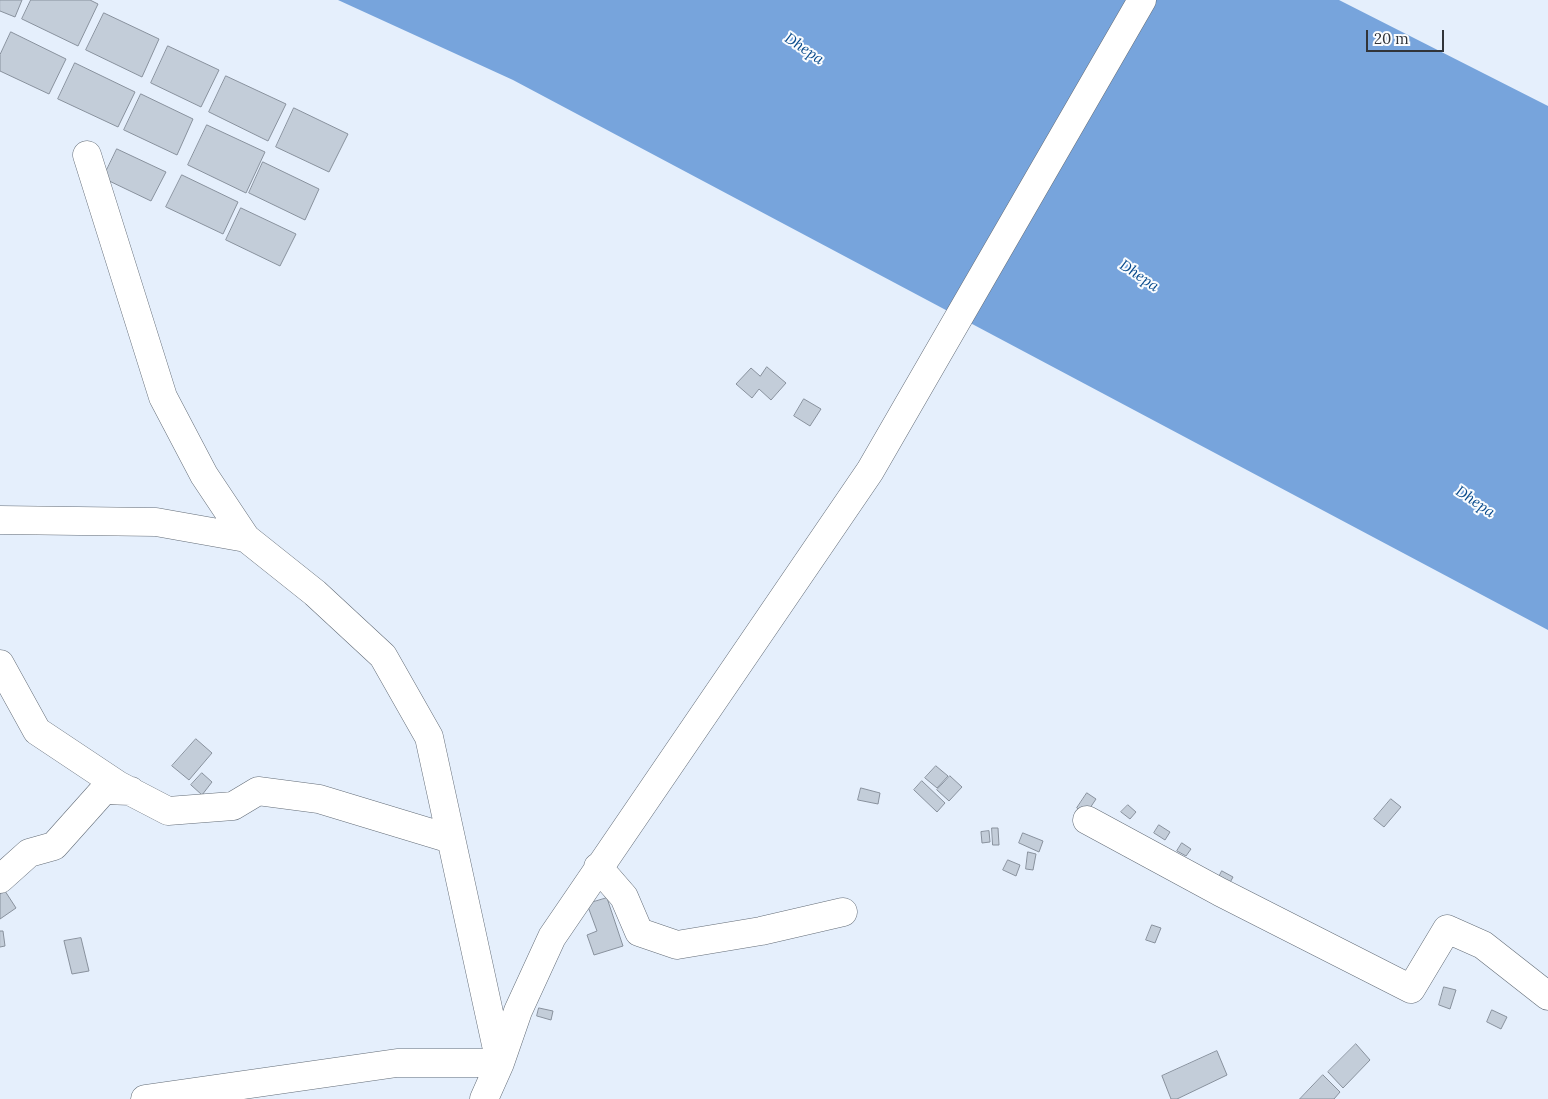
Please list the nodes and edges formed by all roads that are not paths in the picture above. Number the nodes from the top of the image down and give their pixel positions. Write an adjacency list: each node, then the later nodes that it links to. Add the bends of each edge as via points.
1 (1142, 0): 9 (street, via 870,471)
2 (87, 156): 4 (street, via 163,397 204,475)
3 (0, 520): 4 (street, via 156,522)
4 (246, 538): 8 (street, via 315,593 382,656 429,738)
5 (0, 664): 6 (street, via 36,731)
6 (130, 791): 8 (street, via 168,811 233,806 258,791 320,800); 10 (street, via 104,790 54,846 28,853)
7 (1087, 820): 12 (street, via 1220,892 1411,988 1447,929 1483,945)
8 (451, 839): 13 (street)
9 (598, 867): 11 (street, via 624,897 639,932 677,945 762,931); 13 (street, via 552,937 518,1011)
10 (0, 879)
11 (843, 912)
12 (1548, 996)
13 (500, 1063): 14 (street, via 396,1063); 15 (street)
14 (145, 1099)
15 (484, 1099)

